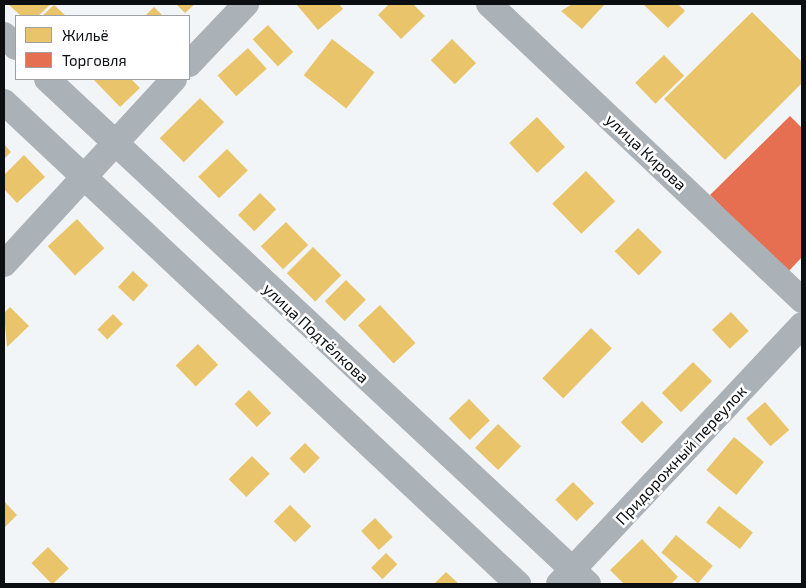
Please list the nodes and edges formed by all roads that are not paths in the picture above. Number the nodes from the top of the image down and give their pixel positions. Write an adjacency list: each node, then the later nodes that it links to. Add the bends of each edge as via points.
1 (246, 4): 5 (street)
2 (489, 4): 12 (street, улица Кирова)
3 (4, 35): 4 (street)
4 (15, 46)
5 (190, 63)
6 (49, 80): 9 (street, улица Подтёлкова)
7 (173, 80): 9 (street)
8 (4, 102): 10 (street)
9 (112, 144): 10 (street); 14 (street, улица Подтёлкова)
10 (81, 178): 11 (street); 15 (street)
11 (4, 264)
12 (802, 300)
13 (802, 325): 14 (street, Придорожный переулок)
14 (573, 580)
15 (518, 584)

